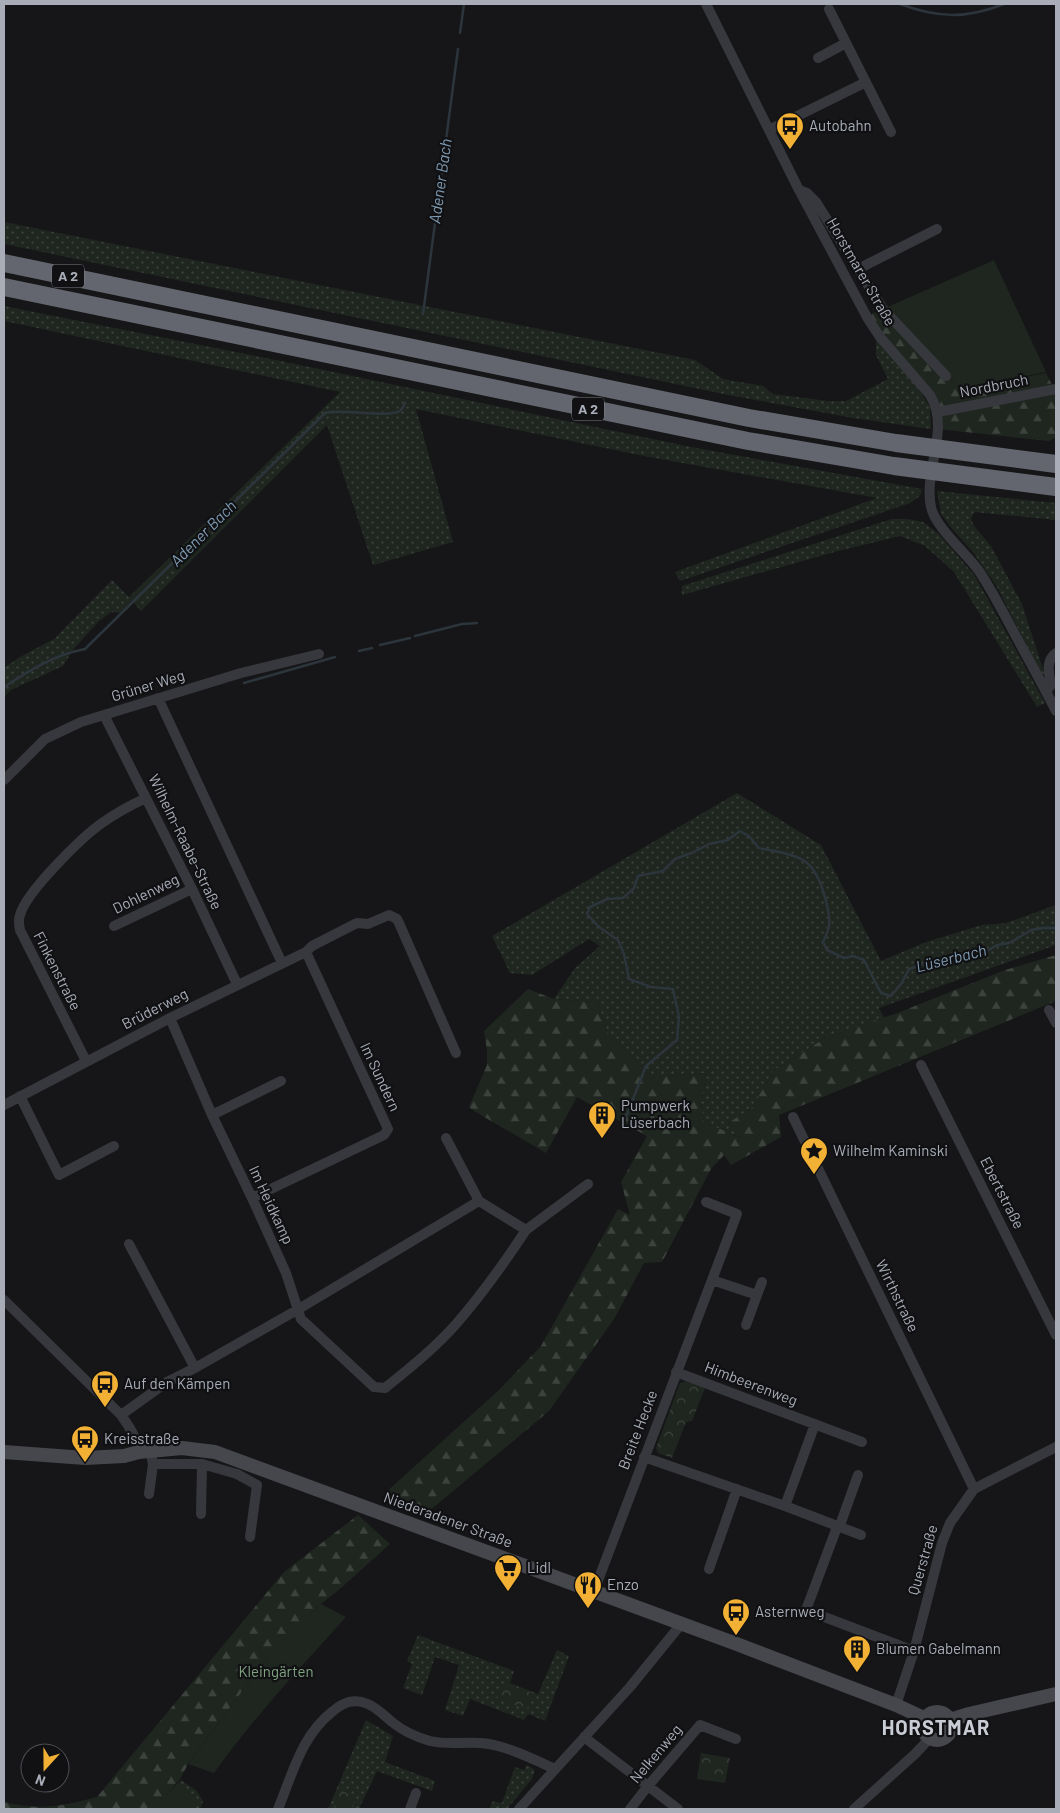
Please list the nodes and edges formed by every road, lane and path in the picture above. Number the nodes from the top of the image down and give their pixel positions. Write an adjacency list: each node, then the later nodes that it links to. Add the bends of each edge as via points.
1 (706, 4): 6 (street, Horstmarer Straße)
2 (829, 9): 3 (street)
3 (846, 43): 4 (street); 5 (street)
4 (818, 58)
5 (866, 82): 6 (street); 7 (street)
6 (769, 130): 8 (street, Horstmarer Straße)
7 (891, 132)
8 (798, 190): 11 (street, Horstmarer Straße, via 816,202); 15 (street, Horstmarer Straße, via 868,319 930,395)
9 (937, 230): 11 (street, Horstmarer Straße)
10 (4, 263): 16 (highway, A 2, via 750,418 896,443)
11 (858, 269): 13 (street, Horstmarer Straße, via 883,309)
12 (4, 287): 17 (highway, A 2, via 758,443 894,466)
13 (946, 376)
14 (1056, 389): 15 (street, Nordbruch)
15 (938, 412): 20 (street, via 929,490 932,510 978,570)
16 (1056, 464)
17 (1056, 487)
18 (1056, 653): 20 (street, via 1048,665 1052,685)
19 (319, 654): 21 (street, Grüner Weg)
20 (1046, 691): 22 (street)
21 (158, 698): 23 (street, Grüner Weg); 29 (street)
22 (1056, 711)
23 (104, 715): 24 (street, Grüner Weg, via 45,739); 25 (street, Wilhelm-Raabe-Straße)
24 (4, 780)
25 (146, 798): 26 (street, Wilhelm-Raabe-Straße); 35 (street, Finkenstraße, via 101,824 78,844 33,892 19,916 20,930)
26 (192, 889): 27 (street, Dohlenweg); 30 (street, Wilhelm-Raabe-Straße)
27 (114, 926)
28 (306, 952): 29 (street, Brüderweg); 34 (street, Brüderweg, via 357,923 368,924 393,916 399,923); 45 (street, Im Sundern, via 388,1129 384,1136)
29 (282, 963): 30 (street, Brüderweg)
30 (237, 984): 32 (street, Brüderweg)
31 (1049, 1010): 33 (street)
32 (170, 1018): 35 (street, Brüderweg); 40 (street, Im Heidkamp)
33 (1056, 1023)
34 (456, 1053)
35 (86, 1061): 38 (street, Brüderweg)
36 (921, 1065): 56 (street, Ebertstraße)
37 (281, 1081): 40 (street)
38 (20, 1096): 39 (street, Brüderweg); 43 (street, via 59,1175)
39 (4, 1105)
40 (212, 1115): 45 (street, Im Heidkamp)
41 (793, 1116): 69 (street, Wirthstraße)
42 (446, 1138): 46 (street)
43 (114, 1146)
44 (588, 1184): 48 (street)
45 (252, 1198): 54 (street, Im Heidkamp, via 286,1273)
46 (479, 1201): 48 (street); 54 (street)
47 (706, 1202): 50 (street, Breite Hecke, via 737,1214)
48 (526, 1230): 54 (street, via 456,1324 385,1388 374,1387 301,1319)
49 (129, 1244): 57 (street)
50 (712, 1280): 52 (street); 58 (street, Breite Hecke)
51 (762, 1282): 52 (street)
52 (757, 1295): 55 (street)
53 (4, 1300): 59 (street)
54 (297, 1310): 57 (street)
55 (746, 1325)
56 (1056, 1335)
57 (195, 1368): 59 (street, via 167,1382)
58 (676, 1372): 60 (street, Himbeerenweg); 65 (street, Breite Hecke)
59 (120, 1415): 64 (street)
60 (815, 1424): 61 (street, Himbeerenweg); 71 (street)
61 (862, 1442)
62 (1056, 1447): 69 (street, Querstraße)
63 (4, 1452): 64 (street, Niederadener Straße, via 85,1458)
64 (148, 1455): 66 (street); 70 (street); 77 (street, Niederadener Straße, via 182,1448 215,1452)
65 (644, 1457): 68 (street); 77 (street, Breite Hecke)
66 (202, 1464): 72 (street); 75 (street, via 236,1474 257,1485)
67 (858, 1475): 73 (street)
68 (737, 1489): 71 (street); 76 (street)
69 (974, 1489): 79 (street, Querstraße, via 945,1534)
70 (149, 1494)
71 (785, 1506): 73 (street)
72 (200, 1514)
73 (838, 1527): 74 (street); 79 (street, via 806,1610)
74 (861, 1536)
75 (250, 1537)
76 (709, 1569)
77 (594, 1591): 78 (street, Niederadener Straße)
78 (682, 1623): 81 (street, Niederadener Straße); 84 (street)
79 (914, 1651): 81 (street, Querstraße)
80 (1056, 1694): 83 (street)
81 (896, 1705): 82 (street, Niederadener Straße)
82 (924, 1718): 83 (street, via 938,1711); 85 (street, via 923,1729)
83 (950, 1720): 85 (street, via 948,1734 940,1740)
84 (584, 1737): 87 (street); 88 (street)
85 (930, 1738): 95 (street)
86 (736, 1739): 88 (street, Nelkenweg, via 700,1725)
87 (555, 1769): 90 (street, via 492,1744 441,1743 423,1739 405,1731 370,1705 351,1701 330,1713 307,1739); 92 (street)
88 (648, 1786): 93 (street, Nelkenweg); 94 (street)
89 (416, 1793): 91 (street)
90 (278, 1809)
91 (410, 1809)
92 (519, 1809)
93 (630, 1809)
94 (678, 1809)
95 (854, 1809)

